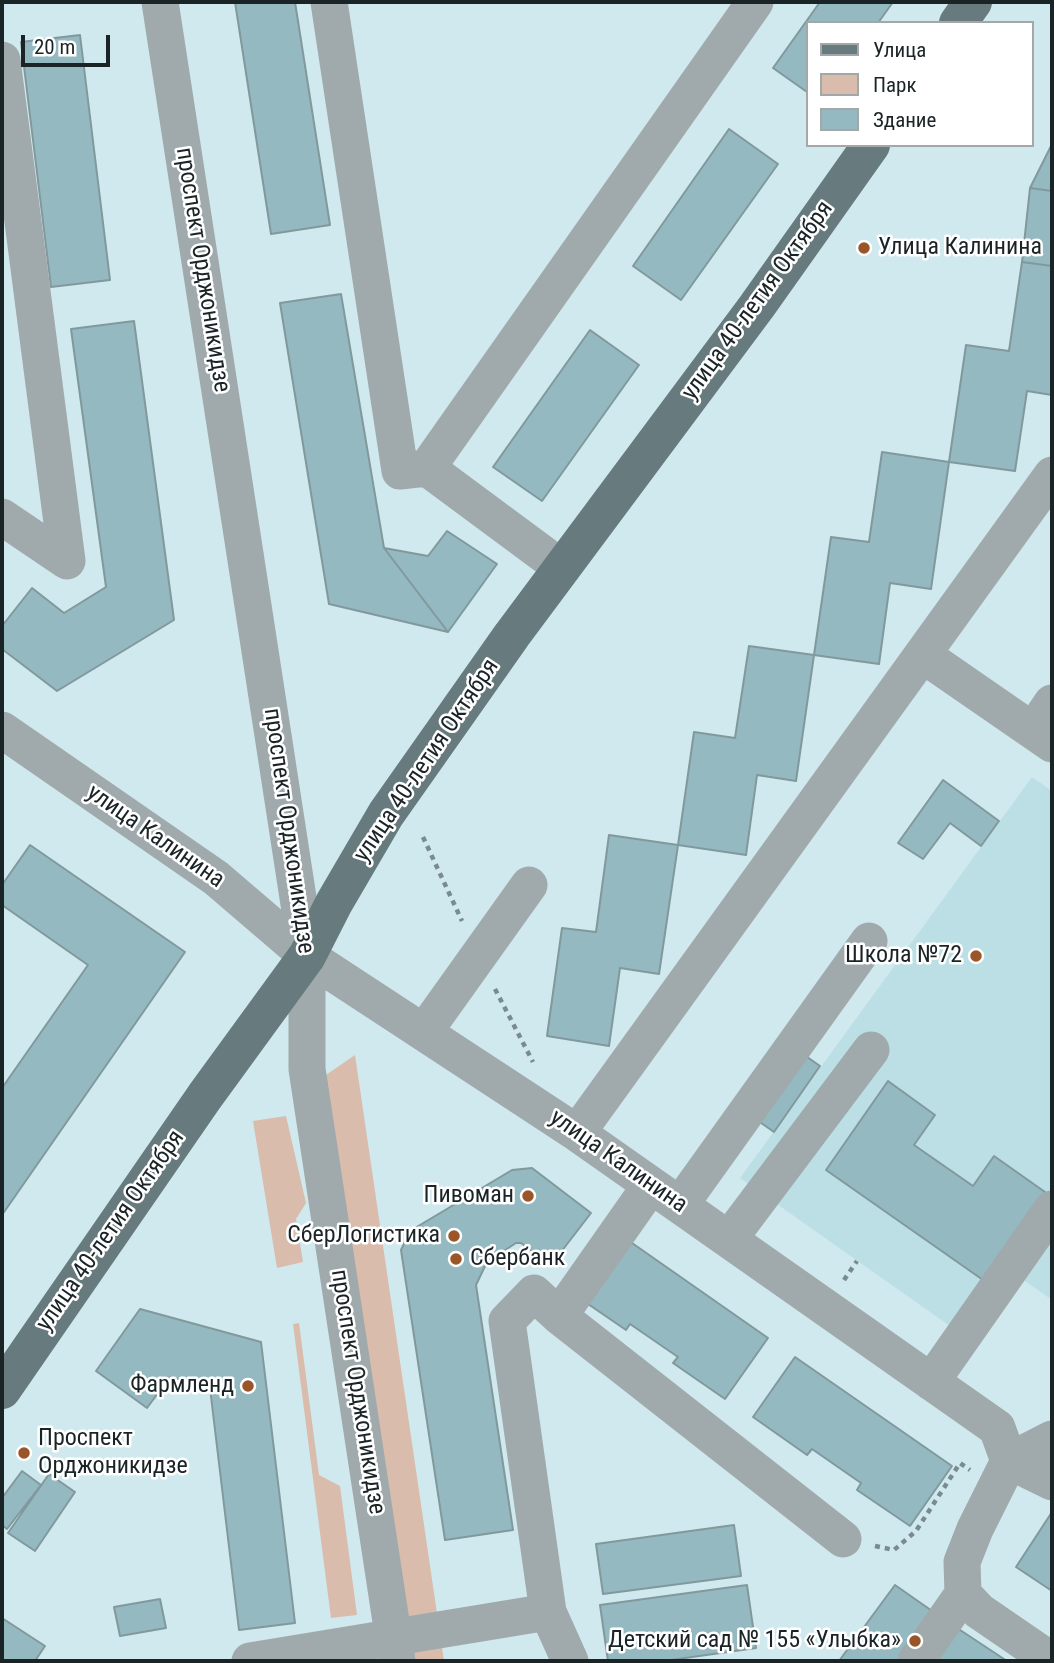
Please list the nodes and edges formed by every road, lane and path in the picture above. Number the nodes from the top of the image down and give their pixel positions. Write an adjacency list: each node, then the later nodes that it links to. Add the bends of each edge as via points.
1 (160, 2): 17 (street, проспект Орджоникидзе)
2 (329, 2): 8 (street, via 400,471)
3 (755, 2): 8 (street)
4 (973, 2): 5 (main road)
5 (959, 21)
6 (2, 60): 10 (street, via 67,561)
7 (870, 147): 11 (main road, улица 40-летия Октября)
8 (427, 468): 11 (street)
9 (1052, 475): 12 (street)
10 (2, 517)
11 (562, 568): 17 (main road, улица 40-летия Октября, via 386,814)
12 (923, 655): 13 (street); 20 (street)
13 (1046, 726)
14 (2, 730): 17 (street, улица Калинина, via 216,878)
15 (529, 885): 18 (street)
16 (869, 942): 21 (street)
17 (307, 956): 18 (street, улица Калинина); 26 (main road, улица 40-летия Октября); 34 (street, проспект Орджоникидзе, via 307,1069)
18 (424, 1032): 20 (street, улица Калинина)
19 (871, 1050): 23 (street)
20 (577, 1133): 21 (street, улица Калинина)
21 (665, 1195): 23 (street, улица Калинина); 24 (street)
22 (1052, 1209): 25 (street)
23 (729, 1239): 25 (street, улица Калинина)
24 (559, 1316): 31 (street); 33 (street, via 534,1293 507,1321)
25 (932, 1382): 28 (street, улица Калинина, via 998,1428)
26 (2, 1390)
27 (1052, 1439): 28 (street)
28 (1009, 1461): 30 (street); 32 (street, via 962,1562)
29 (960, 1463): 31 (path, via 916,1531 894,1550)
30 (1052, 1482)
31 (843, 1539)
32 (963, 1594): 37 (street); 38 (street, via 979,1611)
33 (548, 1612): 34 (street); 36 (street)
34 (396, 1650): 35 (street)
35 (250, 1661)
36 (570, 1661)
37 (916, 1661)
38 (1052, 1661)

